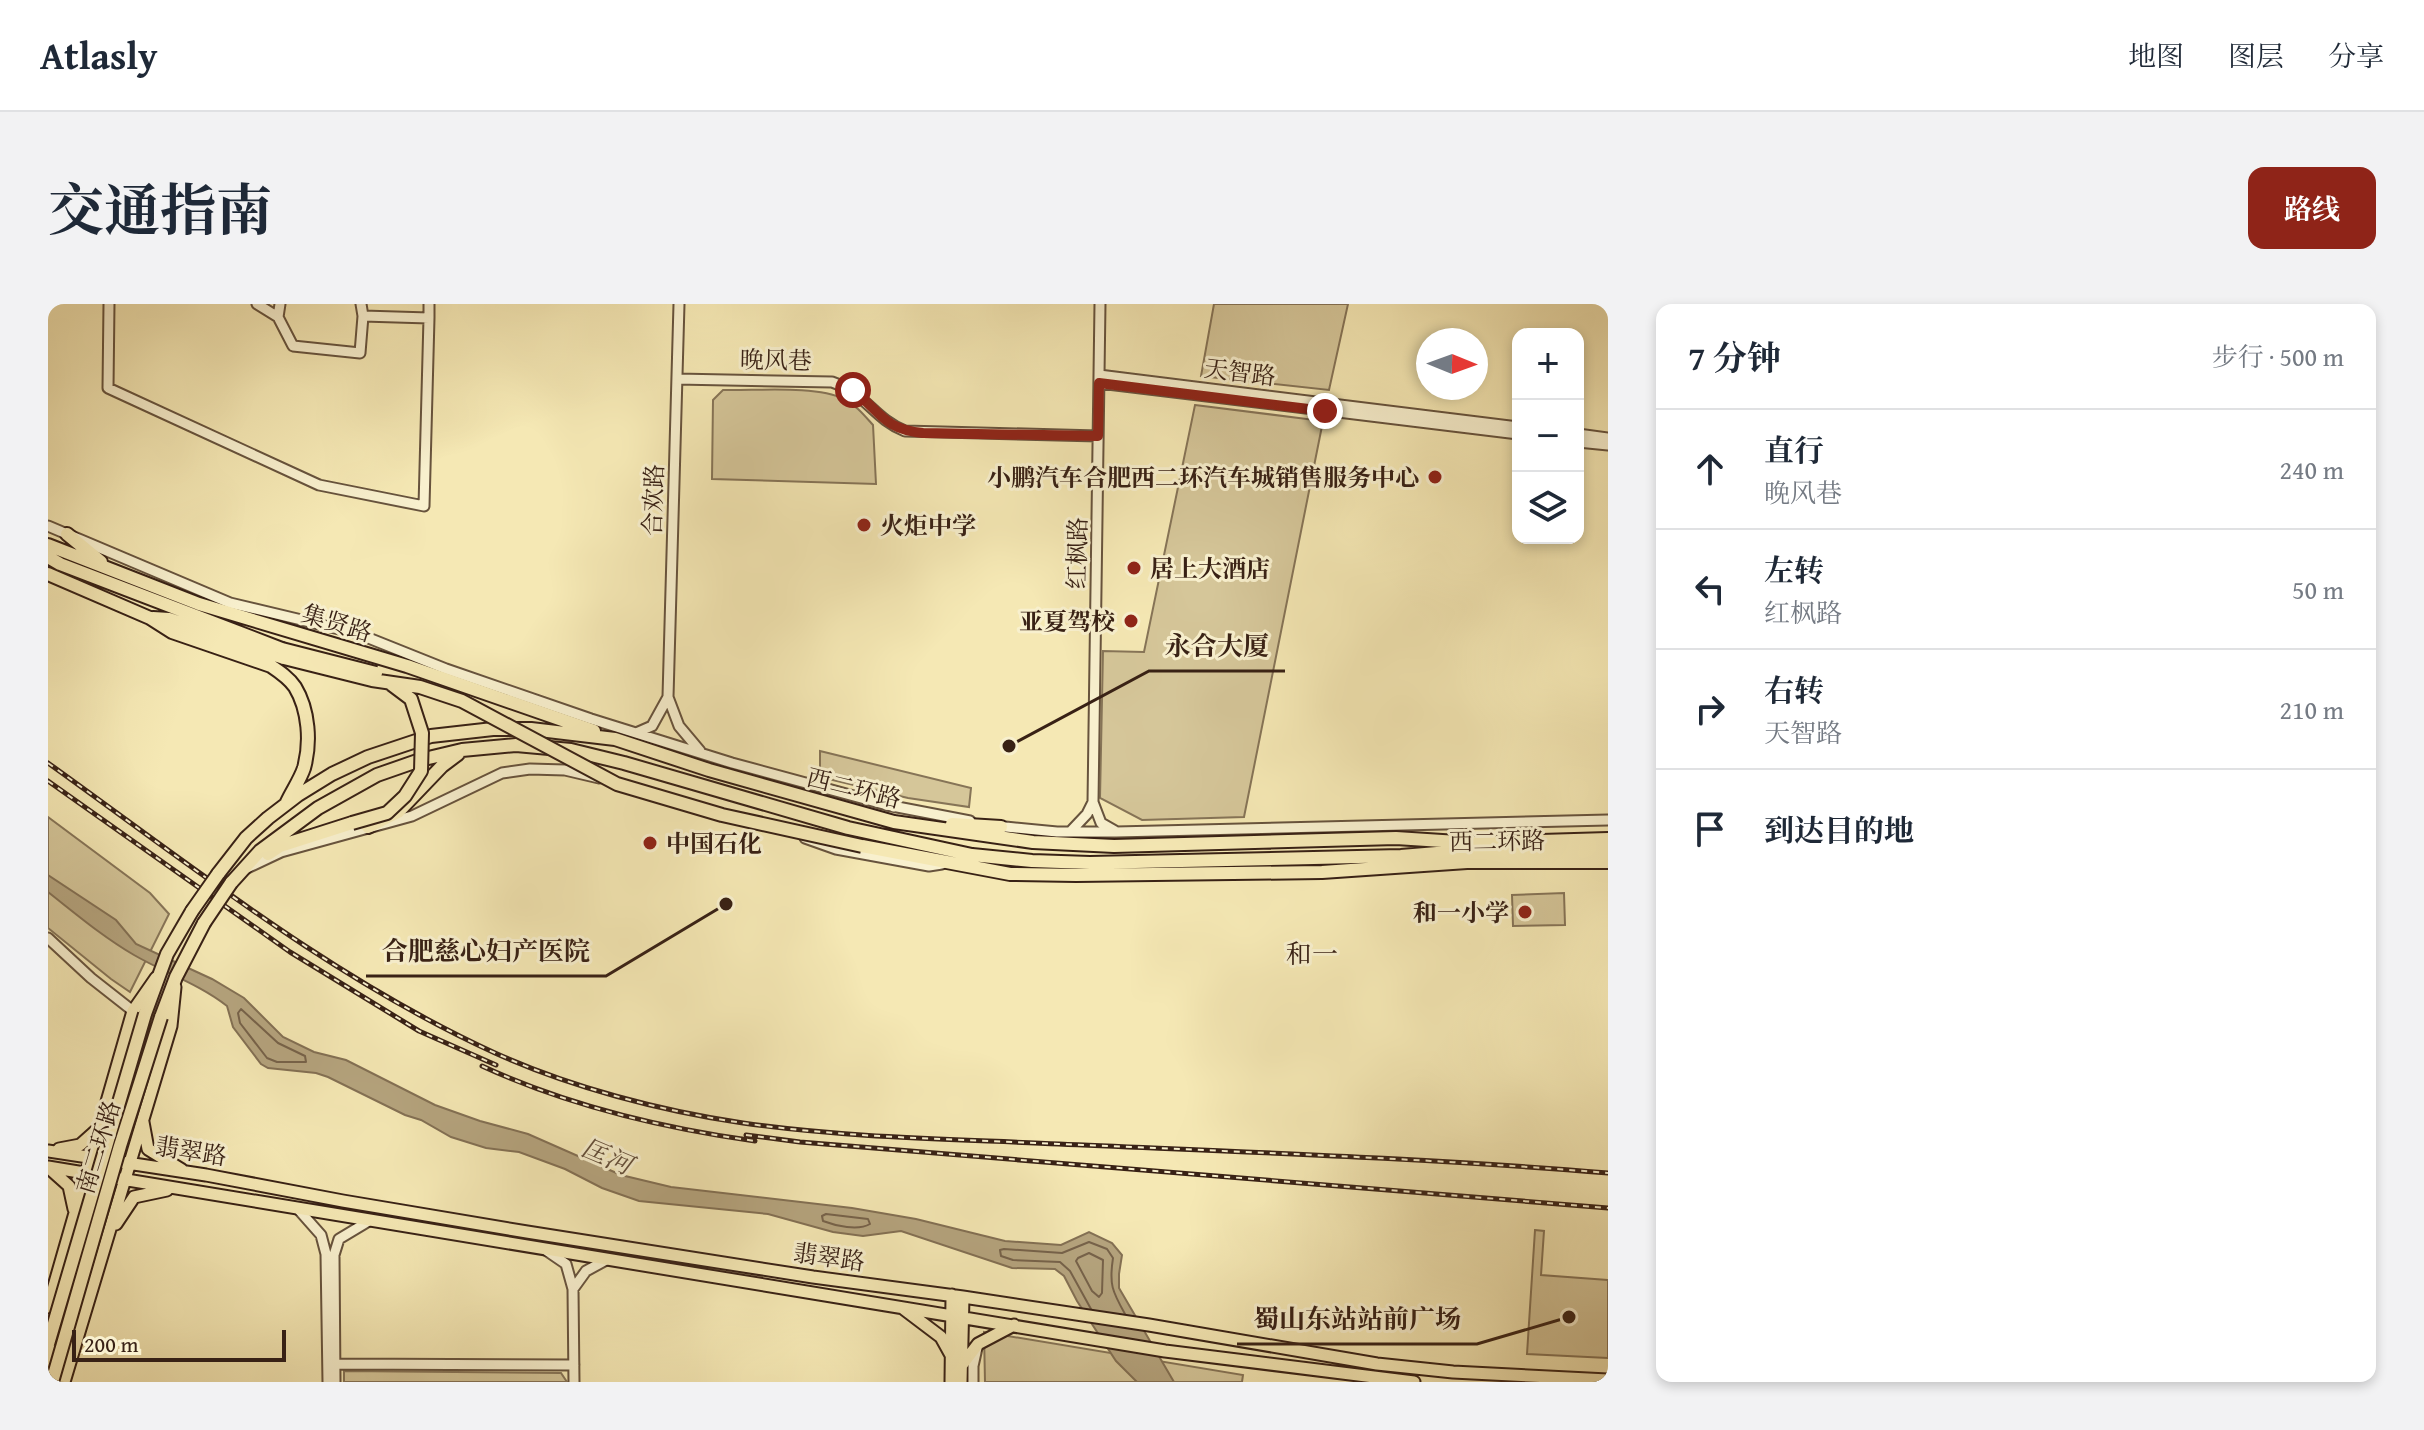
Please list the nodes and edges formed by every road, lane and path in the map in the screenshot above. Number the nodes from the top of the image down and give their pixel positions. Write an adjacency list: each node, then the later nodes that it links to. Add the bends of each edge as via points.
1 (109, 304): 10 (street, via 108,388 319,485 424,506)
2 (257, 304): 9 (street)
3 (280, 304): 9 (street)
4 (361, 304): 8 (street)
5 (429, 304): 10 (street)
6 (679, 304): 11 (street, 合欢路)
7 (1100, 304): 12 (street, 红枫路)
8 (363, 316): 9 (street, via 360,353 293,346); 10 (street)
9 (278, 317)
10 (429, 318)
11 (677, 379): 16 (street, 晚风巷, via 832,382 853,390 882,419 905,431); 29 (street, 合欢路)
12 (1099, 379): 13 (street, 天智路); 14 (street, 天智路); 16 (street, 红枫路)
13 (1512, 426)
14 (1512, 433)
15 (1584, 435): 17 (street)
16 (1098, 436): 35 (street, 红枫路)
17 (1608, 438)
18 (1584, 443): 19 (street)
19 (1608, 445)
20 (48, 526): 21 (street)
21 (67, 534): 24 (highway); 30 (street, via 230,603 356,633)
22 (48, 545): 24 (highway, 集贤路)
23 (48, 557): 27 (highway)
24 (110, 569): 28 (highway, 集贤路, via 199,604)
25 (48, 574): 26 (highway)
26 (150, 618): 27 (highway); 36 (highway, via 172,632 271,666 296,688 306,715 308,745 303,770)
27 (283, 653): 44 (highway, bridge, via 462,701 617,784 722,815); 52 (highway, bridge, via 376,673 411,699 422,733 421,771 387,813 280,846)
28 (466, 686): 30 (highway); 32 (highway, 集贤路)
29 (668, 697): 31 (street, via 652,726); 34 (street, via 679,726)
30 (538, 701): 31 (street)
31 (636, 733): 34 (street)
32 (615, 739): 36 (highway, 西二环路, via 531,729 431,736 356,762); 38 (highway, 西二环路)
33 (469, 749): 39 (highway, via 442,766 398,812); 47 (highway, 西二环路, via 516,745 571,750 848,828); 52 (highway, 西二环路, via 377,775 318,808)
34 (701, 753): 40 (street, via 887,805)
35 (1093, 802): 41 (street); 42 (street, via 1101,823)
36 (285, 805): 54 (highway, 西二环路, bridge, via 246,838)
37 (1608, 820): 42 (street)
38 (894, 822): 40 (highway); 45 (highway, 西二环路, via 1033,842 1114,846 1396,838)
39 (368, 827): 51 (street, via 412,816 502,773 565,770 702,803 836,849 929,866); 52 (street, via 281,852)
40 (1001, 827): 41 (street)
41 (1070, 832): 42 (street)
42 (1116, 832)
43 (1608, 839): 45 (highway)
44 (862, 846): 47 (highway); 51 (highway, 西二环路)
45 (1532, 846): 46 (highway); 48 (highway, 西二环路)
46 (1608, 850)
47 (970, 855): 48 (highway, 西二环路, via 1090,863)
48 (1401, 856): 49 (highway)
49 (1467, 862): 50 (highway, 西二环路); 51 (highway, 西二环路, via 1322,872 1076,875 1010,874)
50 (1608, 862)
51 (947, 864)
52 (242, 871): 55 (highway, 西二环路, bridge)
53 (48, 938): 57 (street)
54 (167, 954): 57 (highway, 南二环路)
55 (185, 960): 56 (highway, 南二环路)
56 (176, 977): 58 (main road, via 171,1026); 87 (highway, 南二环路, bridge, via 120,1146)
57 (139, 1013): 59 (main road); 80 (highway, 南二环路, bridge)
58 (143, 1120): 62 (main road); 64 (main road, via 148,1149)
59 (99, 1128): 60 (main road, via 80,1145); 61 (main road)
60 (49, 1151): 61 (main road, 翡翠路)
61 (91, 1158): 62 (main road, 翡翠路); 65 (main road)
62 (130, 1164): 64 (main road, 翡翠路); 66 (main road)
63 (48, 1167): 65 (main road, 翡翠路); 69 (main road, via 69,1186)
64 (186, 1172): 75 (main road, 翡翠路, via 527,1232)
65 (86, 1174): 66 (main road, 翡翠路); 69 (main road)
66 (125, 1180): 67 (main road, 翡翠路); 71 (main road)
67 (176, 1189): 68 (main road, 翡翠路); 71 (main road, via 134,1197)
68 (298, 1209): 70 (main road, 翡翠路); 89 (street, via 321,1235 326,1254)
69 (75, 1214): 76 (main road)
70 (369, 1221): 72 (main road, 翡翠路); 83 (street, via 339,1239 334,1255)
71 (109, 1233): 88 (main road)
72 (544, 1249): 73 (main road, 翡翠路); 74 (street, via 566,1264)
73 (608, 1259): 74 (street, via 586,1271); 77 (main road, 翡翠路)
74 (573, 1289): 84 (street)
75 (958, 1296): 78 (main road); 86 (main road, 翡翠路, via 1377,1364)
76 (48, 1307)
77 (900, 1307): 78 (main road, 翡翠路); 82 (main road, via 941,1337)
78 (957, 1316): 79 (main road, 翡翠路); 82 (main road); 85 (main road)
79 (1014, 1325): 81 (main road); 95 (main road, 翡翠路, via 1165,1351)
80 (48, 1344)
81 (978, 1344): 85 (main road); 94 (street)
82 (951, 1356): 92 (main road)
83 (334, 1364): 84 (street); 90 (street)
84 (574, 1365): 91 (street)
85 (961, 1365): 93 (main road)
86 (1608, 1380)
87 (52, 1382)
88 (64, 1382)
89 (328, 1382)
90 (335, 1382)
91 (574, 1382)
92 (951, 1382)
93 (961, 1382)
94 (973, 1382)
95 (1414, 1382)

